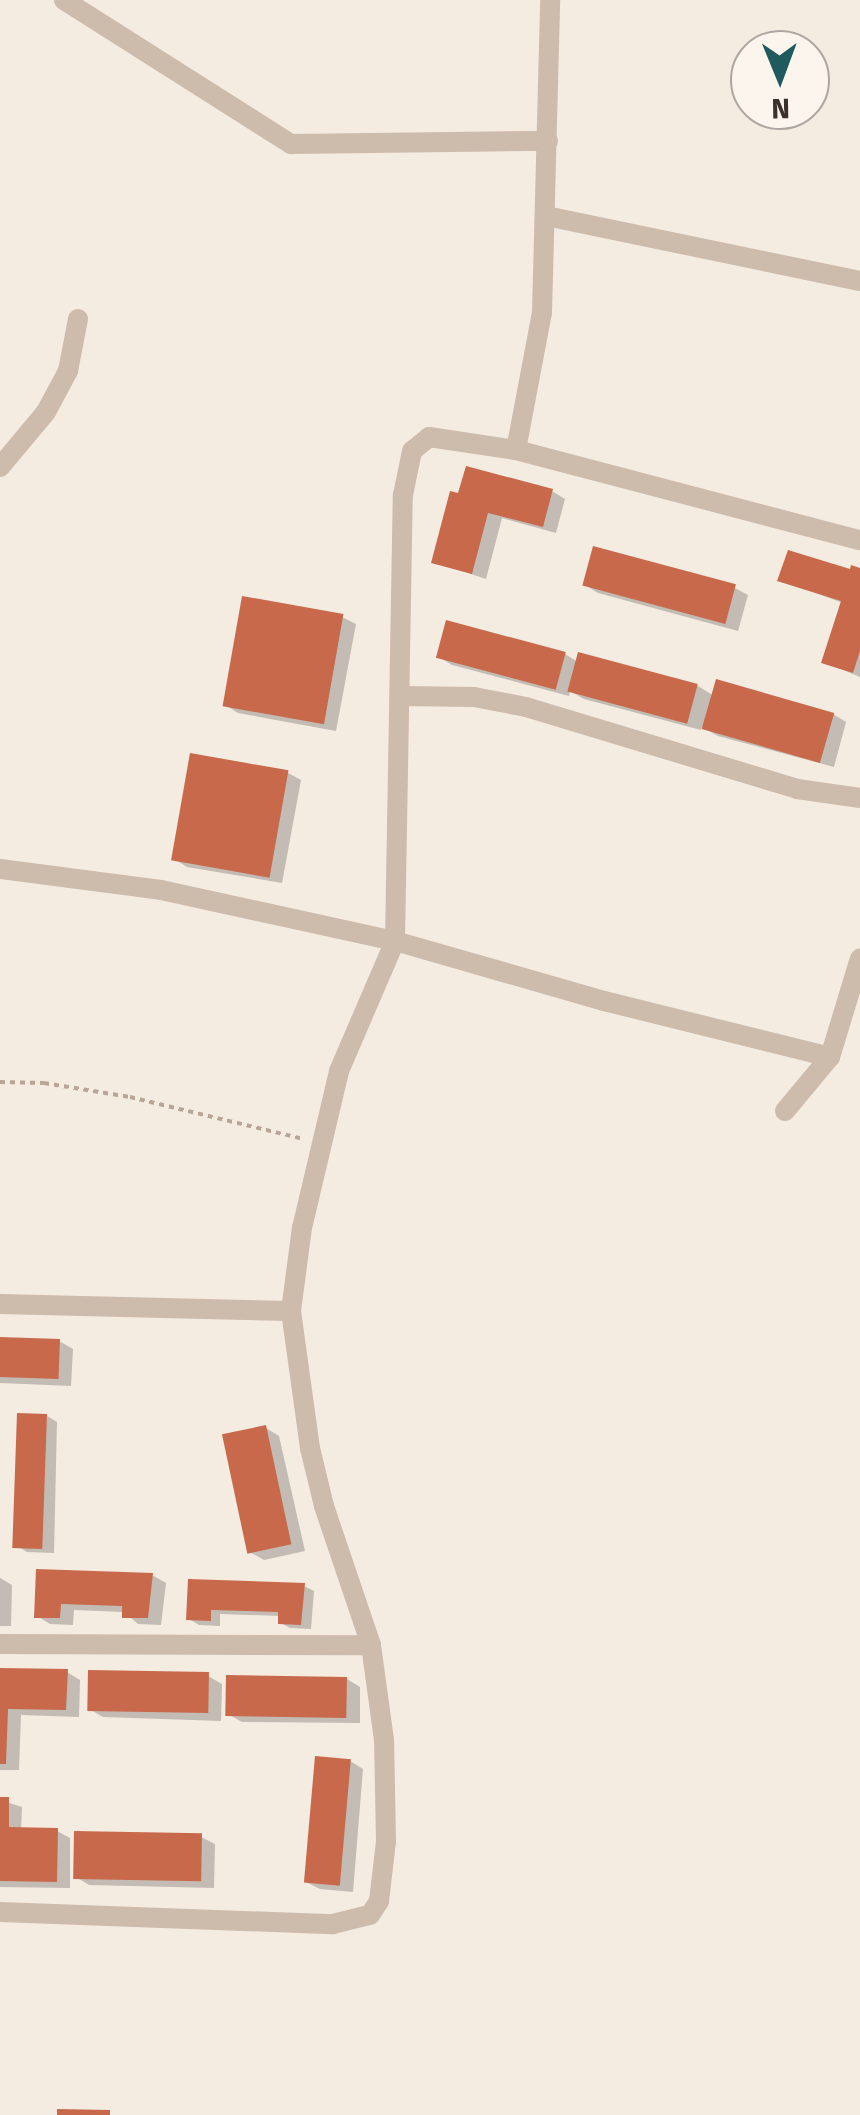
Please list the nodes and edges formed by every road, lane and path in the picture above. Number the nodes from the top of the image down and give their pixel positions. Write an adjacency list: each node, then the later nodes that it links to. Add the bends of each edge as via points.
1 (64, 0): 3 (street, via 291,144)
2 (550, 0): 3 (street)
3 (548, 141): 4 (street)
4 (546, 216): 5 (street); 7 (street, via 542,313)
5 (860, 282)
6 (78, 319): 8 (street, via 68,371 46,412)
7 (516, 450): 9 (street); 10 (street, via 428,437 412,451 403,495)
8 (0, 467)
9 (860, 540)
10 (400, 696): 11 (street, via 474,697 526,707 797,789); 13 (street)
11 (860, 798)
12 (0, 869): 13 (street, via 161,890)
13 (396, 941): 15 (street); 18 (street, via 339,1071)
14 (860, 958): 15 (street)
15 (830, 1057): 17 (street)
16 (0, 1082): 18 (path, via 130,1098)
17 (785, 1111)
18 (322, 1144): 20 (street)
19 (0, 1304): 20 (street)
20 (290, 1311): 22 (street, via 315,1468)
21 (0, 1644): 22 (street)
22 (370, 1646): 23 (street, via 384,1740 386,1841 370,1915 333,1924)
23 (0, 1912)

